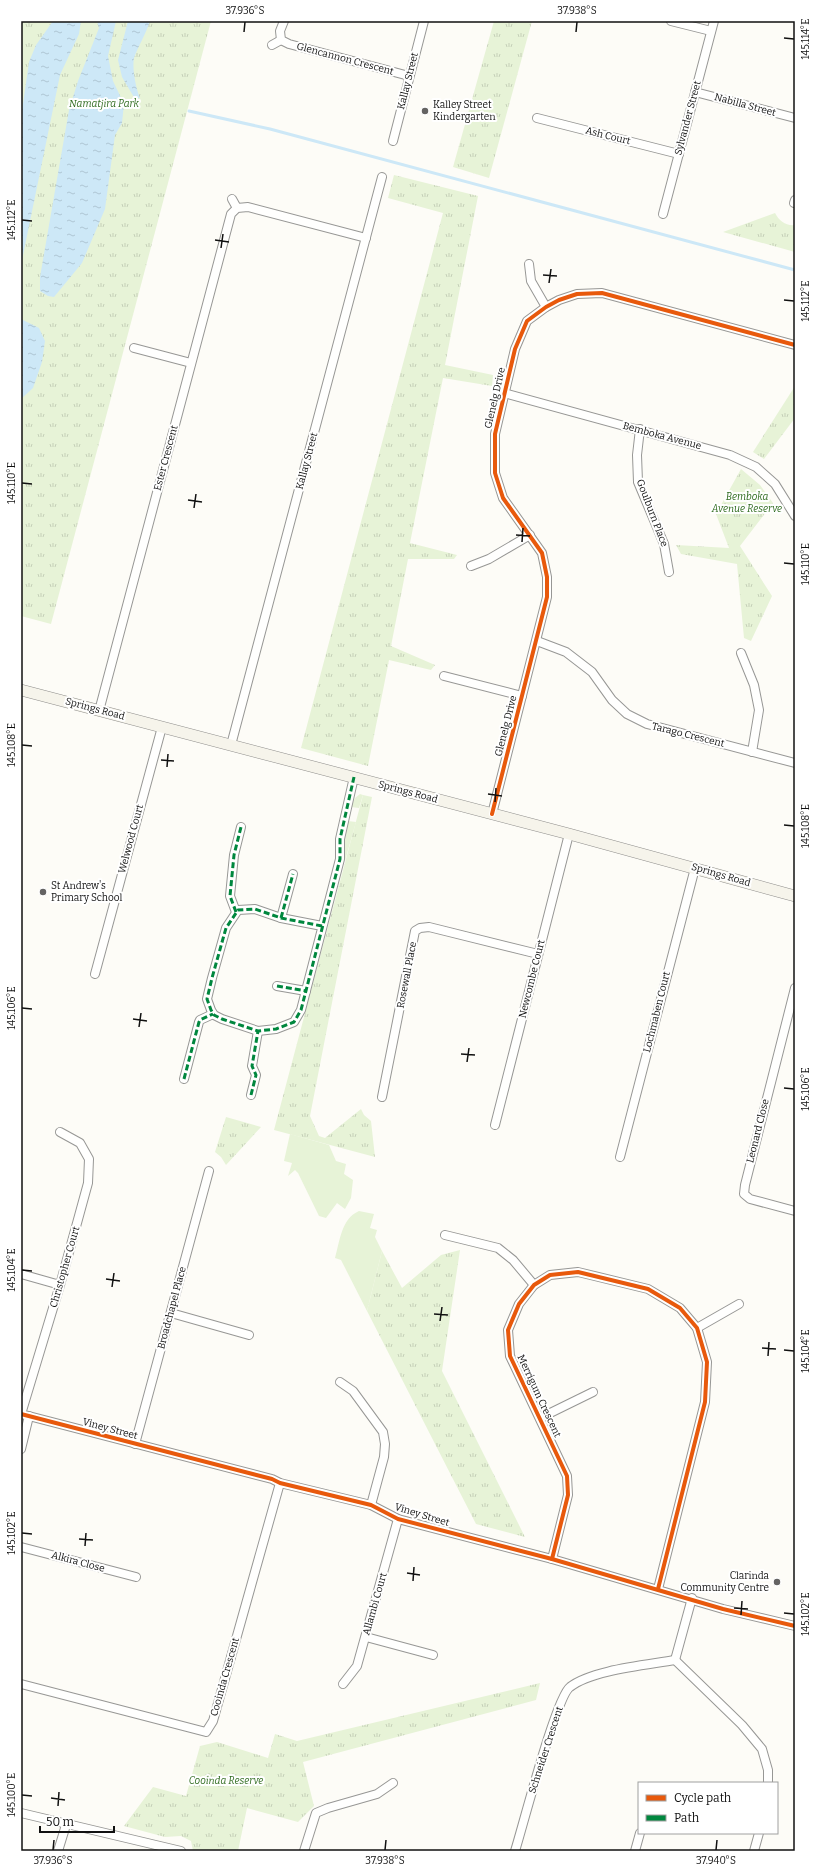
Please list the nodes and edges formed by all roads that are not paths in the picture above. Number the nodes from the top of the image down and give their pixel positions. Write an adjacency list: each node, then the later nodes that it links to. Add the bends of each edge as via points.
1 (284, 21): 6 (street)
2 (424, 21): 8 (street, Kallay Street)
3 (671, 21): 5 (street)
4 (714, 21): 5 (street, Sylvander Street)
5 (711, 31): 9 (street, Sylvander Street)
6 (280, 40): 7 (street); 8 (street, Glencannon Crescent)
7 (272, 44)
8 (409, 76): 12 (street, Kallay Street)
9 (695, 92): 11 (street, Nabilla Street); 13 (street, Sylvander Street)
10 (537, 118): 13 (street, Ash Court)
11 (795, 118)
12 (393, 141)
13 (679, 154): 17 (street, Sylvander Street)
14 (382, 177): 18 (street, Kallay Street)
15 (232, 199): 16 (street)
16 (237, 208): 18 (street, via 248,207); 23 (street, Ester Crescent, via 231,214)
17 (662, 214)
18 (366, 238): 37 (street, Kallay Street)
19 (529, 264): 20 (street, via 532,282)
20 (546, 307): 21 (street, Glenelg Drive, via 577,294 602,293); 24 (street, Glenelg Drive, via 527,321 515,349)
21 (795, 345)
22 (134, 348): 23 (street)
23 (191, 363): 35 (street, Ester Crescent)
24 (504, 393): 25 (street, Bemboka Avenue); 27 (street, Glenelg Drive, via 494,434 495,473 503,498)
25 (640, 429): 26 (street, Bemboka Avenue, via 730,454 756,467 775,484); 29 (street, Goulburn Place, via 637,455 638,482 664,544)
26 (795, 516)
27 (530, 535): 28 (street, via 489,559); 30 (street, Glenelg Drive, via 542,553 547,577 547,597)
28 (471, 566)
29 (669, 572)
30 (538, 641): 34 (street, Glenelg Drive); 38 (street, Tarago Crescent, via 566,652 592,672 612,700 627,714 646,724)
31 (741, 653): 38 (street, via 754,685 759,710)
32 (444, 676): 34 (street)
33 (21, 690): 35 (main road, Springs Road)
34 (522, 696): 41 (street, Glenelg Drive)
35 (99, 711): 36 (main road, Springs Road)
36 (162, 727): 37 (main road, Springs Road); 51 (street, Welwood Court)
37 (231, 745): 40 (main road, Springs Road)
38 (752, 752): 39 (street, Tarago Crescent)
39 (795, 763)
40 (354, 778): 41 (main road, Springs Road); 49 (street, via 340,840 340,859)
41 (492, 814): 43 (main road, Springs Road)
42 (241, 827): 47 (street, via 234,855 230,896)
43 (569, 834): 44 (main road, Springs Road); 50 (street, Newcombe Court)
44 (695, 868): 46 (main road, Springs Road); 63 (street, Lochmaben Court)
45 (293, 874): 48 (street)
46 (795, 896)
47 (236, 912): 48 (street, via 255,909); 55 (street, via 226,928 207,999)
48 (281, 918): 49 (street)
49 (322, 926): 54 (street)
50 (538, 954): 60 (street, Rosewall Place, via 429,927 415,931); 61 (street, Newcombe Court)
51 (95, 974)
52 (277, 986): 54 (street)
53 (795, 988): 56 (street, Leonard Close)
54 (306, 991): 57 (street, via 301,1010 294,1022 276,1029)
55 (213, 1014): 57 (street); 58 (street, via 200,1020)
56 (791, 1017): 65 (street, Leonard Close, via 744,1194 750,1199)
57 (258, 1031): 59 (street, via 252,1066 256,1075)
58 (184, 1079)
59 (251, 1095)
60 (382, 1097)
61 (495, 1125)
62 (60, 1132): 68 (street, Christopher Court, via 80,1143 88,1159 88,1183)
63 (620, 1157)
64 (209, 1171): 71 (street, Broadchapel Place)
65 (795, 1211)
66 (445, 1235): 69 (street, via 498,1248 513,1260)
67 (21, 1274): 68 (street)
68 (60, 1285): 76 (street, Christopher Court)
69 (534, 1285): 72 (street, Merrigum Crescent, via 550,1275 578,1272 648,1289 680,1308); 77 (street, Merrigum Crescent, via 519,1304 508,1330 510,1356)
70 (739, 1304): 72 (street)
71 (171, 1313): 73 (street); 78 (street, Broadchapel Place)
72 (697, 1328): 86 (street, Merrigum Crescent, via 707,1362 705,1402)
73 (249, 1335)
74 (340, 1382): 81 (street, via 353,1390 383,1432 384,1457)
75 (593, 1392): 77 (street)
76 (24, 1414): 78 (street, Viney Street); 79 (street)
77 (540, 1418): 84 (street, Merrigum Crescent, via 567,1476 568,1495)
78 (135, 1444): 80 (street, Viney Street)
79 (21, 1449)
80 (280, 1483): 81 (street, Viney Street); 92 (street, Cooinda Crescent, via 213,1721 206,1732)
81 (371, 1505): 82 (street, Viney Street)
82 (398, 1519): 84 (street, Viney Street); 89 (street, Allambi Court)
83 (21, 1547): 85 (street, Alkira Close)
84 (552, 1559): 86 (street, Viney Street)
85 (136, 1577)
86 (658, 1589): 87 (street, Viney Street)
87 (692, 1598): 88 (street, Viney Street, via 724,1609); 91 (street)
88 (795, 1626)
89 (366, 1637): 90 (street); 93 (street, Allambi Court, via 357,1666)
90 (433, 1655)
91 (675, 1660): 94 (street, via 742,1725 762,1749 768,1770); 103 (street, Schneider Crescent, via 588,1676 568,1688 556,1713)
92 (21, 1684)
93 (343, 1684)
94 (768, 1782)
95 (392, 1783): 102 (street, via 377,1794 316,1813)
96 (21, 1813): 97 (street)
97 (66, 1824): 100 (street); 101 (street)
98 (640, 1834): 104 (street)
99 (759, 1834): 105 (street)
100 (58, 1851)
101 (181, 1851)
102 (304, 1851)
103 (515, 1851)
104 (635, 1851)
105 (754, 1851)

